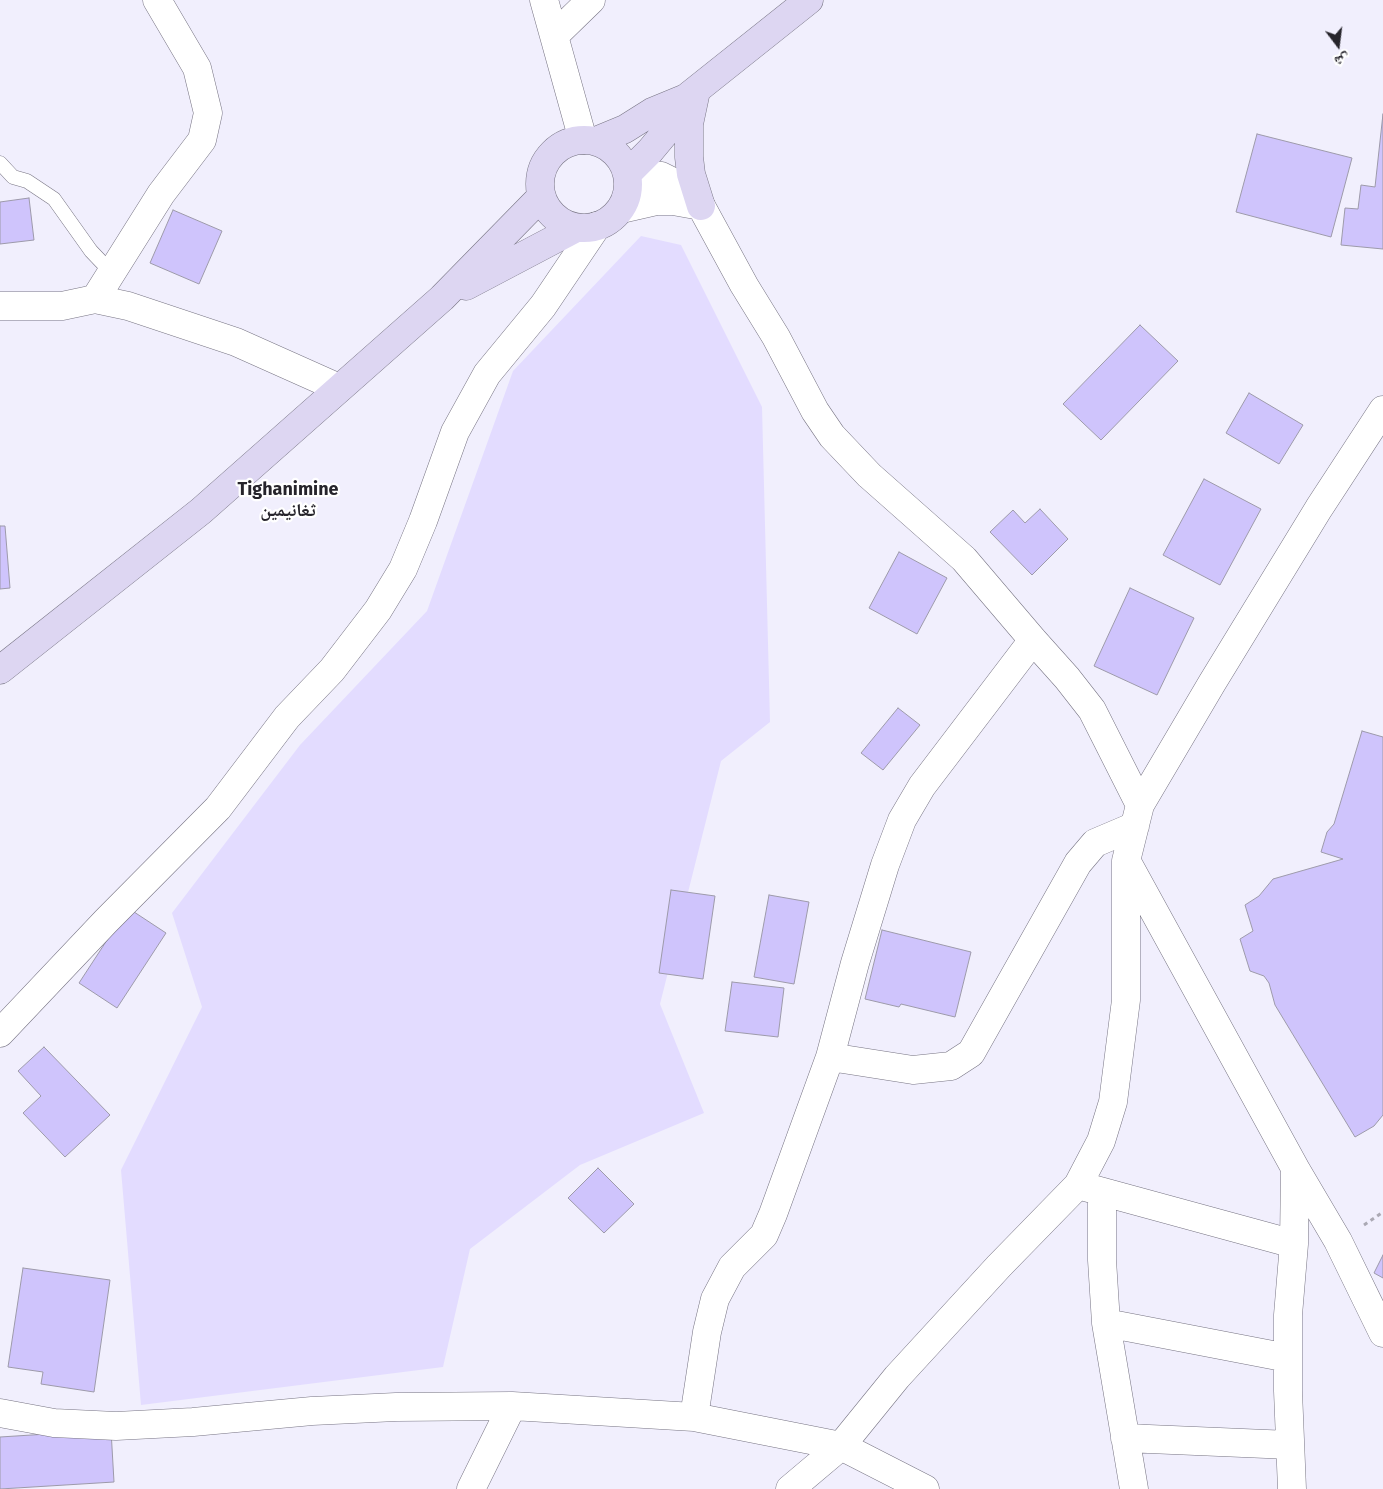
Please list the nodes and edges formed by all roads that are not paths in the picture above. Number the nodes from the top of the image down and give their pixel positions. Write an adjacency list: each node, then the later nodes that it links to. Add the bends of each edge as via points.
1 (157, 0): 14 (street, via 197,68 208,113 202,140 161,194)
2 (544, 0): 5 (street)
3 (591, 0): 5 (street)
4 (809, 0): 6 (street)
5 (555, 35): 7 (street)
6 (691, 94): 7 (street, via 625,129); 9 (street, via 670,127); 11 (street, via 689,157)
7 (589, 140): 9 (street, via 607,146 621,159); 10 (street, via 567,143 553,152 544,165)
8 (0, 163): 14 (lane, via 13,177 27,181 54,199 91,251)
9 (628, 176): 11 (street, via 661,176 678,185); 12 (street, via 628,193)
10 (541, 197): 13 (street, via 546,208 565,224); 15 (street)
11 (701, 206): 12 (street, via 656,201); 20 (street, via 832,436 869,475 964,559)
12 (621, 209): 13 (street, via 615,216)
13 (587, 227): 15 (street); 24 (street, via 543,306 488,374 455,432 403,569 378,610 332,670 287,717 218,808)
14 (112, 273): 16 (street)
15 (442, 298): 18 (street)
16 (95, 299): 17 (street, via 62,306); 18 (street, via 128,306 236,342)
17 (0, 306)
18 (339, 388): 21 (street, via 200,512)
19 (1383, 410): 22 (street, via 1212,684)
20 (1032, 640): 22 (street, via 1092,710); 25 (street, via 922,786 902,820 855,963)
21 (0, 670)
22 (1138, 815): 23 (street); 25 (street, via 1095,843 1078,863 971,1053 951,1066 914,1070)
23 (1126, 861): 26 (street); 27 (street, via 1126,1000 1113,1102)
24 (0, 1033)
25 (830, 1057): 34 (street, via 764,1235 732,1267 715,1299)
26 (1295, 1168): 28 (street); 30 (street, via 1338,1242)
27 (1090, 1188): 28 (street); 29 (street, via 1102,1260); 36 (street, via 999,1266 897,1377)
28 (1294, 1244): 31 (street)
29 (1106, 1324): 31 (street); 35 (street)
30 (1383, 1333)
31 (1288, 1358): 37 (street)
32 (512, 1406): 33 (street, via 396,1407 116,1426 54,1422); 34 (street); 38 (street)
33 (0, 1413)
34 (694, 1416): 36 (street)
35 (1125, 1438): 37 (street); 41 (street)
36 (841, 1446): 39 (street); 40 (street)
37 (1290, 1446): 42 (street)
38 (470, 1489)
39 (790, 1489)
40 (925, 1489)
41 (1134, 1489)
42 (1292, 1489)

